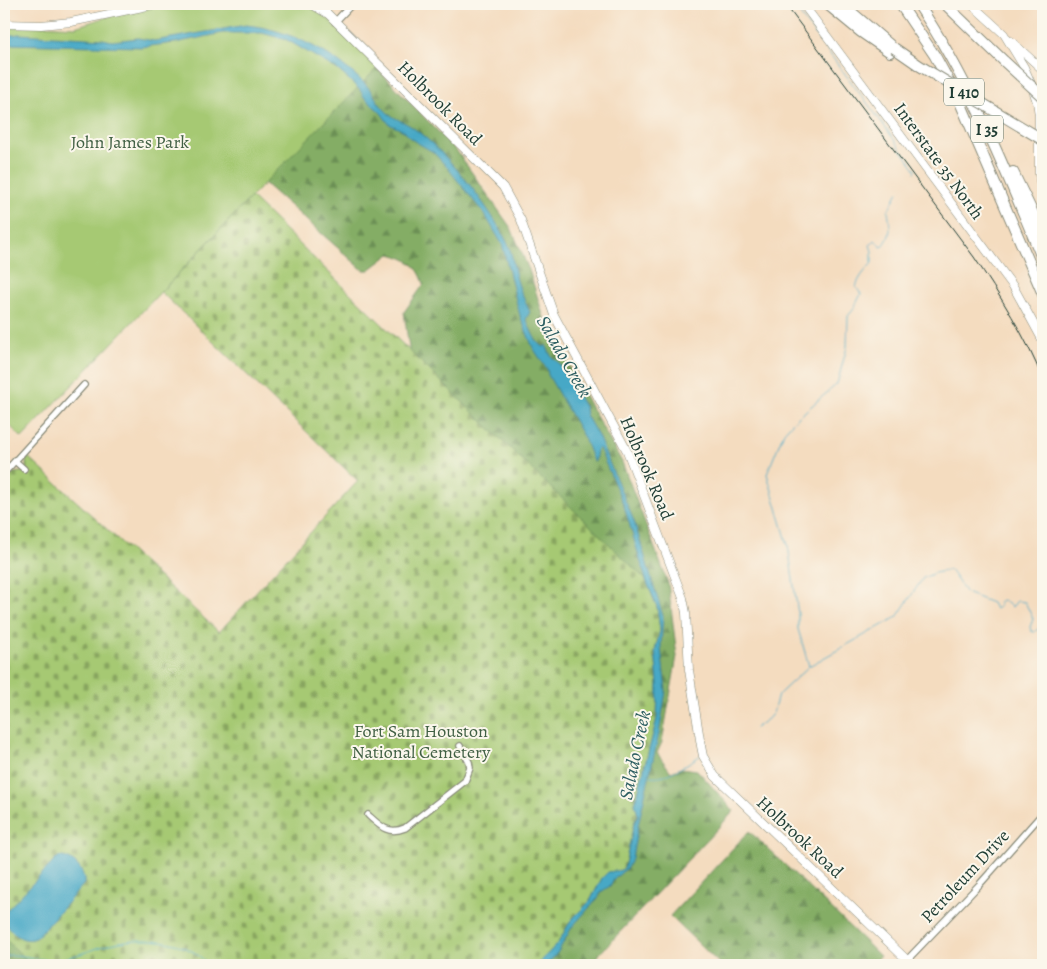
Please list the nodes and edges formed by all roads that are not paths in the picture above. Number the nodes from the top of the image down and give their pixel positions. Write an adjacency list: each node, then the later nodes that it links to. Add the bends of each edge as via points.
1 (157, 4): 12 (street, via 71,22)
2 (311, 4): 11 (street, Holbrook Road)
3 (352, 4): 11 (street)
4 (803, 4): 23 (street, Interstate 35 North, via 1013,286)
5 (827, 4): 15 (highway, via 861,32)
6 (842, 4): 15 (highway, I 410)
7 (900, 4): 22 (highway, I 35, via 960,102)
8 (918, 4): 13 (highway, I 35)
9 (945, 4): 17 (highway, bridge)
10 (972, 4): 14 (street)
11 (335, 22): 31 (street, Holbrook Road, via 498,182 513,204 528,236 554,315 627,451 683,598 701,746 715,776)
12 (4, 24)
13 (937, 33): 20 (highway, via 968,79); 21 (highway, I 35, via 967,86)
14 (1004, 34): 16 (street); 19 (street, via 1024,67 1040,115 1039,174)
15 (892, 50): 18 (highway, I 410, bridge)
16 (1043, 70)
17 (1043, 97)
18 (1039, 137)
19 (1043, 203)
20 (1043, 234)
21 (1043, 260)
22 (1043, 294)
23 (1043, 341)
24 (84, 385): 25 (street)
25 (15, 461): 26 (street); 27 (street)
26 (24, 469)
27 (4, 474)
28 (460, 746): 30 (street, via 470,768 465,780 404,828 387,831)
29 (1043, 813): 31 (street, Petroleum Drive)
30 (368, 815)
31 (908, 960)

